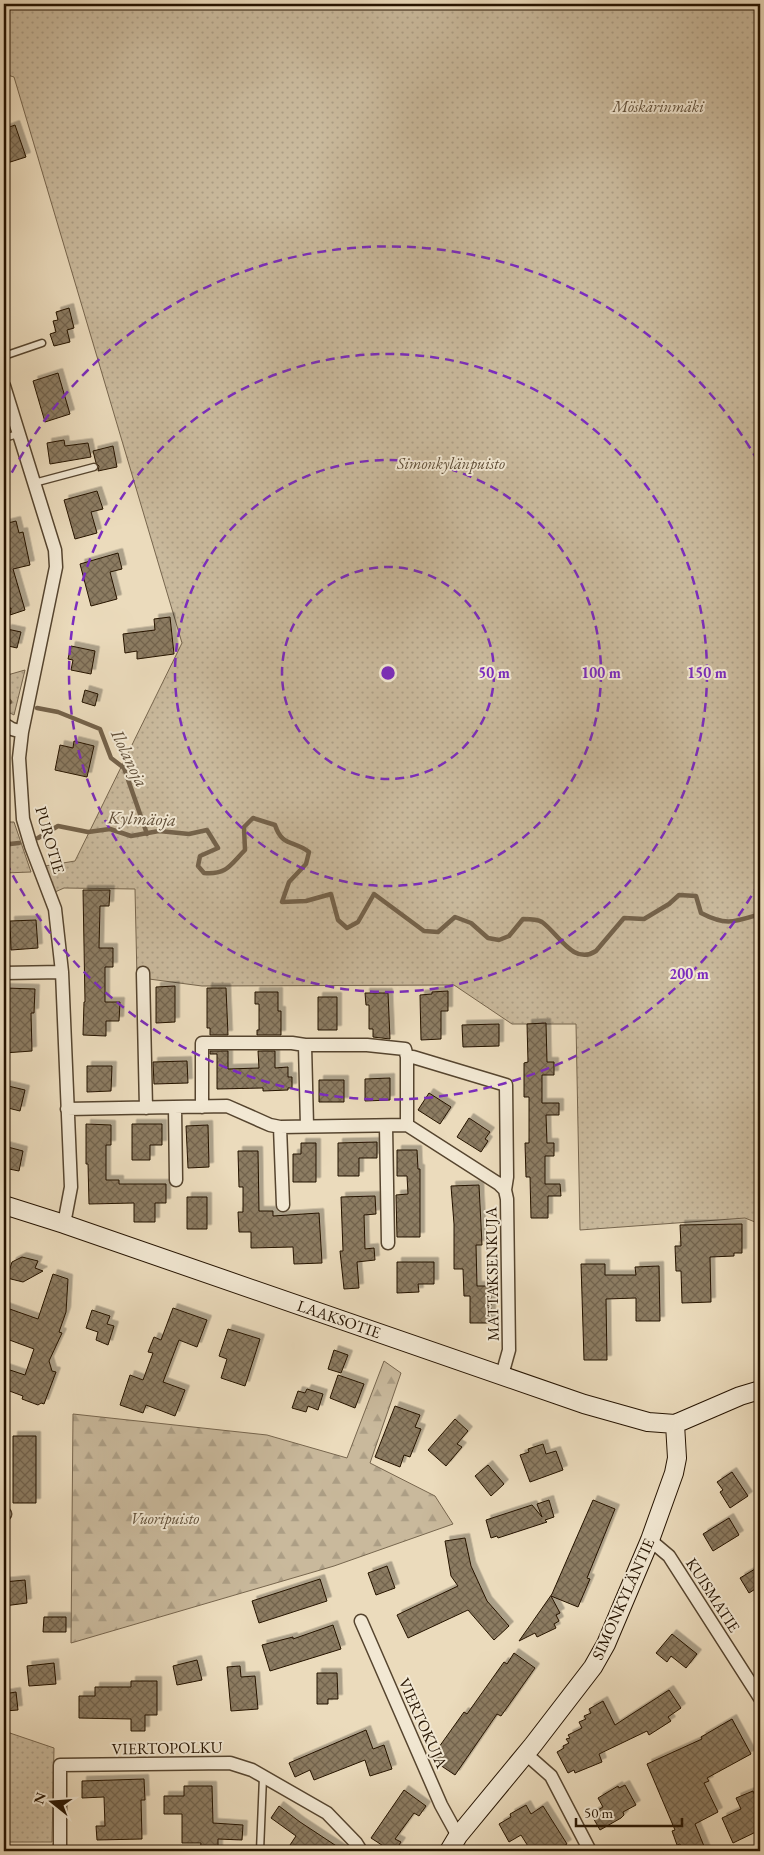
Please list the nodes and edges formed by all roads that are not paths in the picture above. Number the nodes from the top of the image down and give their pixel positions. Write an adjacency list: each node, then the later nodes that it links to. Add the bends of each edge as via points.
1 (42, 343): 2 (lane)
2 (4, 356)
3 (4, 386): 4 (street, PUROTIE)
4 (18, 434): 5 (lane); 7 (street, PUROTIE)
5 (4, 438)
6 (94, 467): 7 (lane)
7 (34, 483): 8 (street, PUROTIE, via 55,550 56,568)
8 (10, 730): 9 (street, PUROTIE, via 19,758 24,819 55,909)
9 (62, 972): 10 (street); 17 (street, PUROTIE)
10 (4, 973)
11 (143, 973): 15 (street)
12 (305, 1045): 13 (street, via 404,1049); 14 (street, via 292,1042 202,1043); 19 (street)
13 (407, 1057): 18 (street); 23 (street, via 506,1085)
14 (202, 1107): 16 (street); 21 (street, via 227,1106)
15 (146, 1108): 16 (street); 17 (street)
16 (175, 1108): 22 (street)
17 (67, 1109): 26 (street, PUROTIE, via 71,1188)
18 (407, 1125): 20 (street); 23 (street, MATTAKSENKUJA)
19 (308, 1126): 20 (street); 21 (street)
20 (386, 1126): 27 (street)
21 (280, 1127): 24 (street)
22 (176, 1180)
23 (505, 1190): 28 (street, MATTAKSENKUJA, via 510,1328 509,1350)
24 (283, 1205)
25 (4, 1206): 26 (main road, LAAKSOTIE)
26 (64, 1224): 28 (main road, LAAKSOTIE)
27 (388, 1243)
28 (502, 1375): 30 (main road, LAAKSOTIE, via 639,1420)
29 (760, 1390): 30 (main road)
30 (675, 1424): 31 (main road, SIMONKYLÄNTIE, via 677,1458 674,1473)
31 (650, 1540): 33 (street, KUISMATIE, via 669,1556); 34 (main road, SIMONKYLÄNTIE, via 593,1667)
32 (361, 1621): 36 (street, VIERTOKUJA, via 441,1805)
33 (760, 1698)
34 (526, 1754): 36 (main road, SIMONKYLÄNTIE); 41 (street, via 551,1776)
35 (263, 1776): 37 (street, VIERTOPOLKU, via 230,1763 60,1765); 38 (lane); 39 (street, VIERTOPOLKU, via 327,1813)
36 (458, 1836): 40 (main road, SIMONKYLÄNTIE)
37 (60, 1851)
38 (260, 1851)
39 (361, 1851)
40 (449, 1851)
41 (590, 1851)

